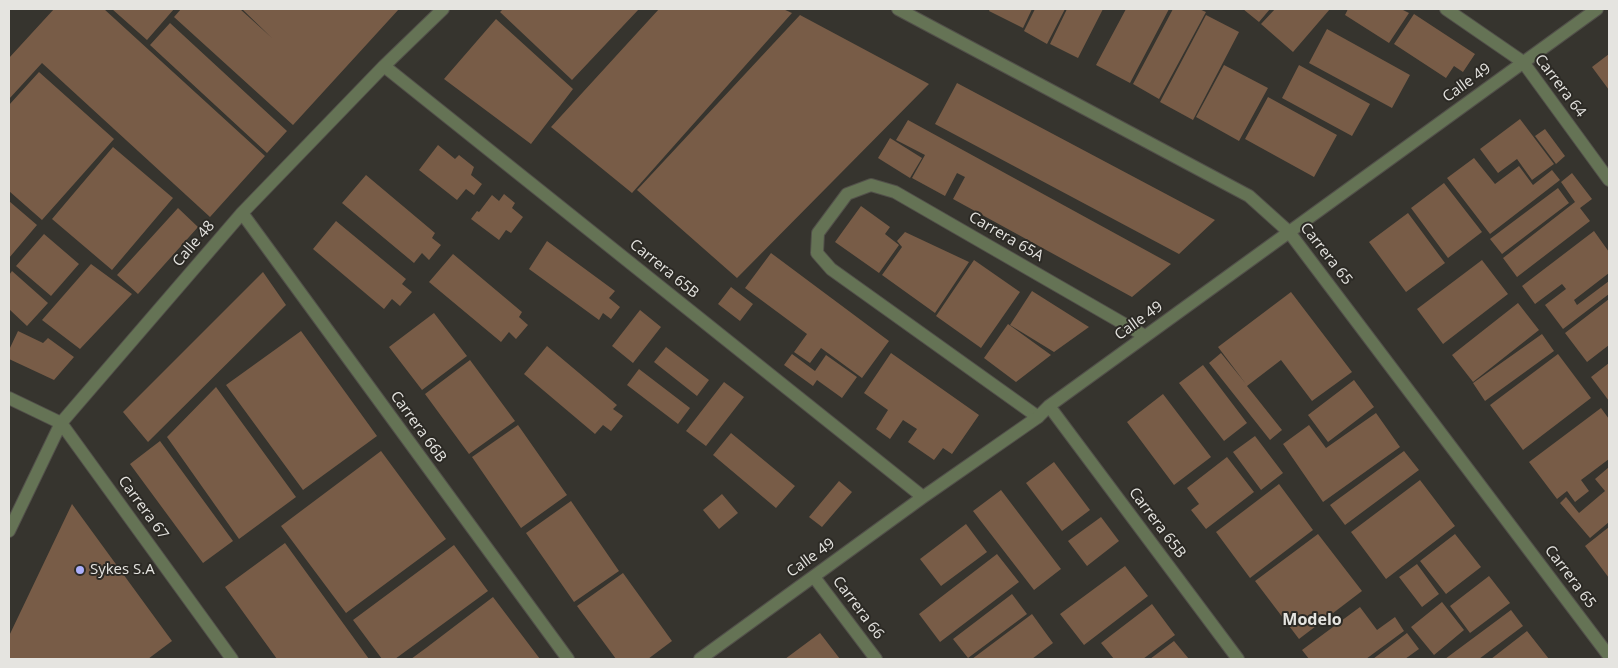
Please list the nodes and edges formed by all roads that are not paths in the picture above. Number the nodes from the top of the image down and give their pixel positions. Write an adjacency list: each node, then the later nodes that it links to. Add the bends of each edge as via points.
1 (443, 9): 6 (street, Calle 48)
2 (898, 9): 9 (street, Carrera 65, via 1249,196)
3 (1446, 9): 5 (street, Carrera 64)
4 (1597, 9): 5 (street, Calle 49)
5 (1523, 62): 7 (street, Carrera 64); 9 (street, Calle 49)
6 (384, 66): 8 (street, Calle 48); 15 (street, Carrera 65B)
7 (1609, 180)
8 (242, 213): 14 (street, Calle 48); 20 (street, Carrera 66B)
9 (1289, 232): 10 (street, Calle 49); 18 (street, Carrera 65)
10 (1145, 336): 12 (street, Calle 49); 13 (street, Carrera 65A, via 895,192 871,185 847,194 818,233 817,253 831,269)
11 (9, 398): 14 (street, Carrera 67)
12 (1049, 406): 13 (street, Calle 49); 23 (street, Carrera 65B)
13 (1038, 417): 15 (street, Calle 49)
14 (61, 423): 16 (street, Calle 48); 19 (street, Carrera 67)
15 (923, 497): 17 (street, Calle 49)
16 (9, 530)
17 (814, 576): 21 (street, Calle 49); 22 (street, Carrera 66)
18 (1609, 656)
19 (232, 659)
20 (568, 659)
21 (700, 659)
22 (876, 659)
23 (1238, 659)

